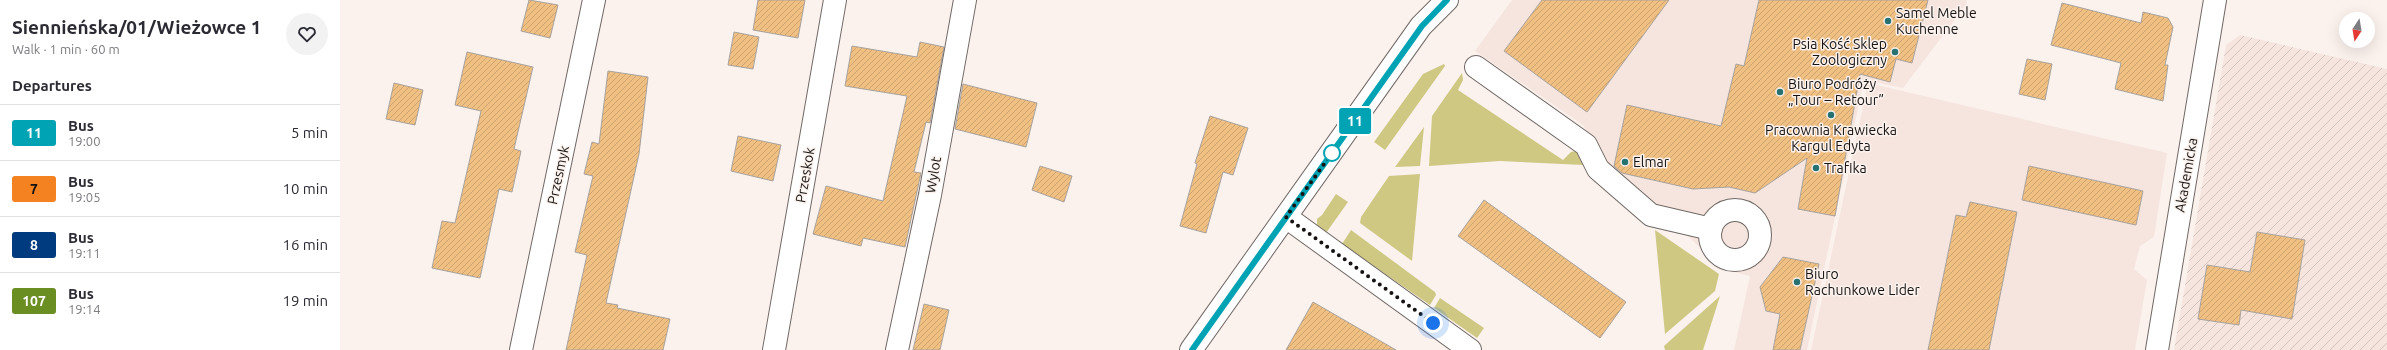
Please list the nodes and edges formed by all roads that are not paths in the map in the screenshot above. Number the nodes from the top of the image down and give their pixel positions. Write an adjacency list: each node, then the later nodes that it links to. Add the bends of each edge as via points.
1 (594, 0): 11 (street, Przesmyk)
2 (835, 0): 12 (street, Przeskok)
3 (964, 0): 13 (street, Wylot, via 930,195)
4 (1431, 0): 7 (street)
5 (1447, 0): 7 (street)
6 (2215, 0): 16 (street, Akademicka)
7 (1422, 26): 9 (street)
8 (1476, 67): 10 (street, via 1586,145 1598,169 1651,214)
9 (1286, 217): 14 (street); 15 (street)
10 (1711, 229)
11 (521, 350)
12 (774, 350)
13 (897, 350)
14 (1192, 350)
15 (1470, 350)
16 (2157, 350)

